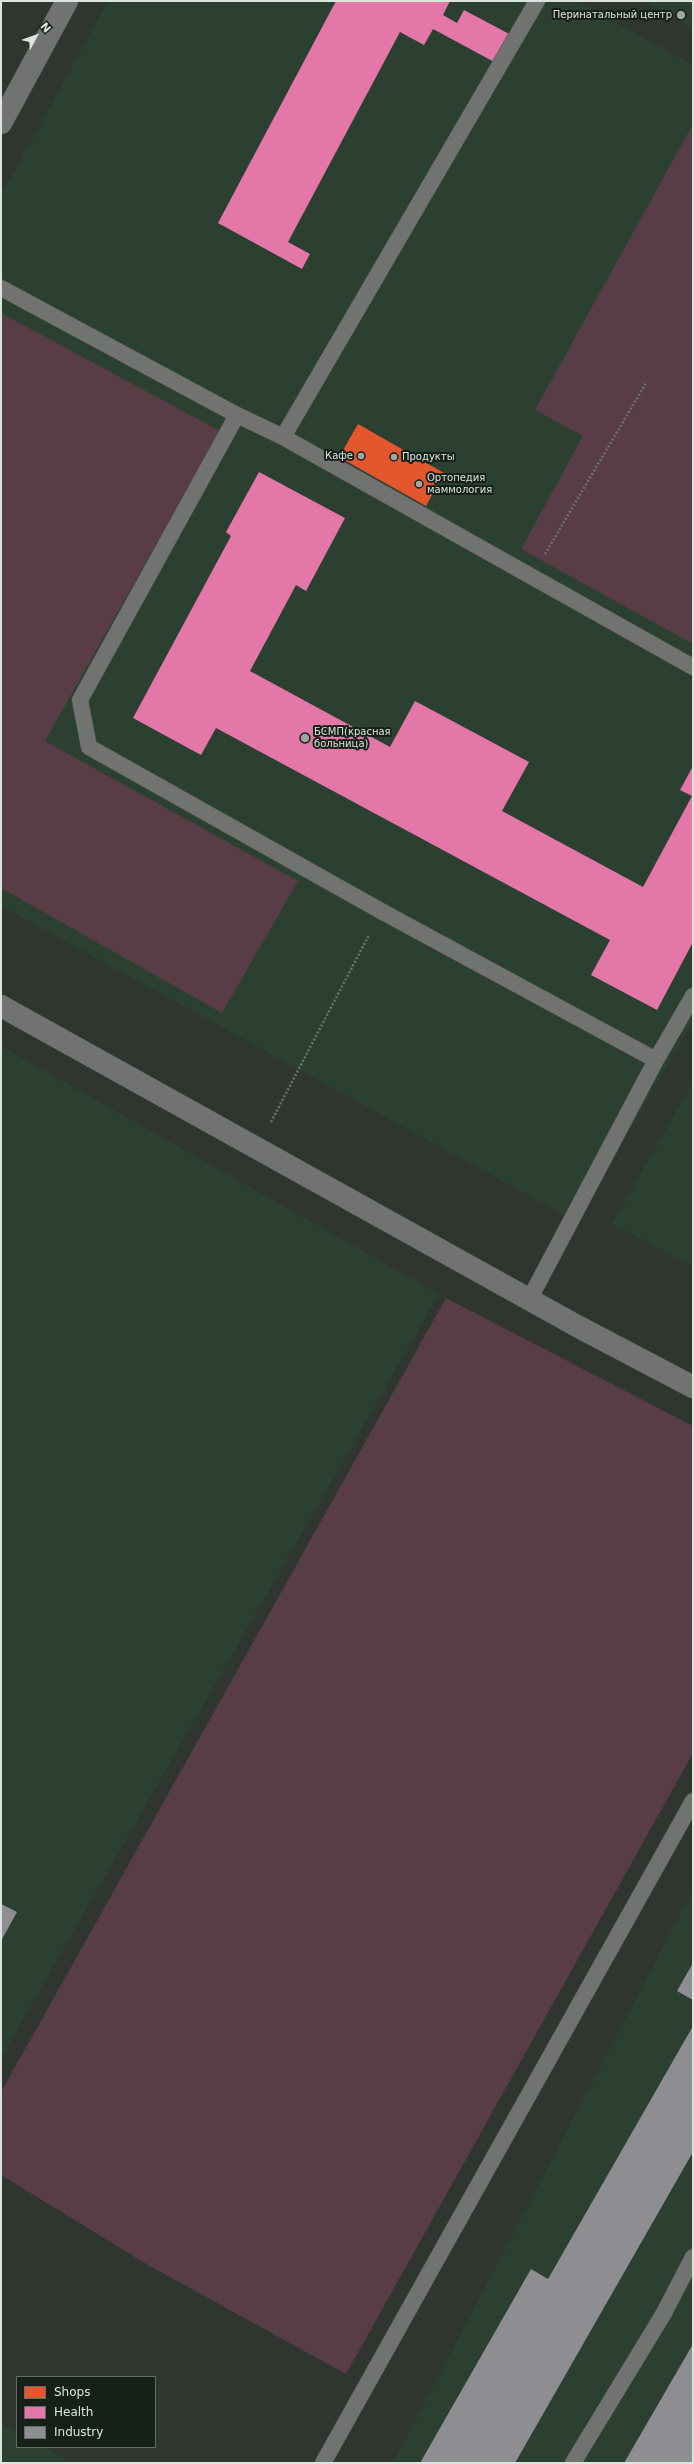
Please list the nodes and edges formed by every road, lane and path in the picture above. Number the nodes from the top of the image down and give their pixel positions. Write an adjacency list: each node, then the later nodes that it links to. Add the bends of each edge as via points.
1 (67, 1): 3 (street)
2 (537, 1): 7 (lane)
3 (1, 123)
4 (1, 288): 6 (lane)
5 (646, 383): 8 (path)
6 (237, 415): 7 (lane); 10 (lane, via 80,700 89,747)
7 (283, 437): 8 (lane)
8 (532, 575): 9 (lane)
9 (693, 666)
10 (381, 910): 13 (lane); 14 (path)
11 (693, 996): 13 (lane)
12 (1, 1006): 14 (street)
13 (656, 1060): 15 (lane)
14 (256, 1149): 15 (street)
15 (529, 1300): 16 (street)
16 (693, 1387)
17 (693, 1801): 19 (lane)
18 (693, 2257): 20 (lane, via 664,2313)
19 (323, 2463)
20 (573, 2463)

